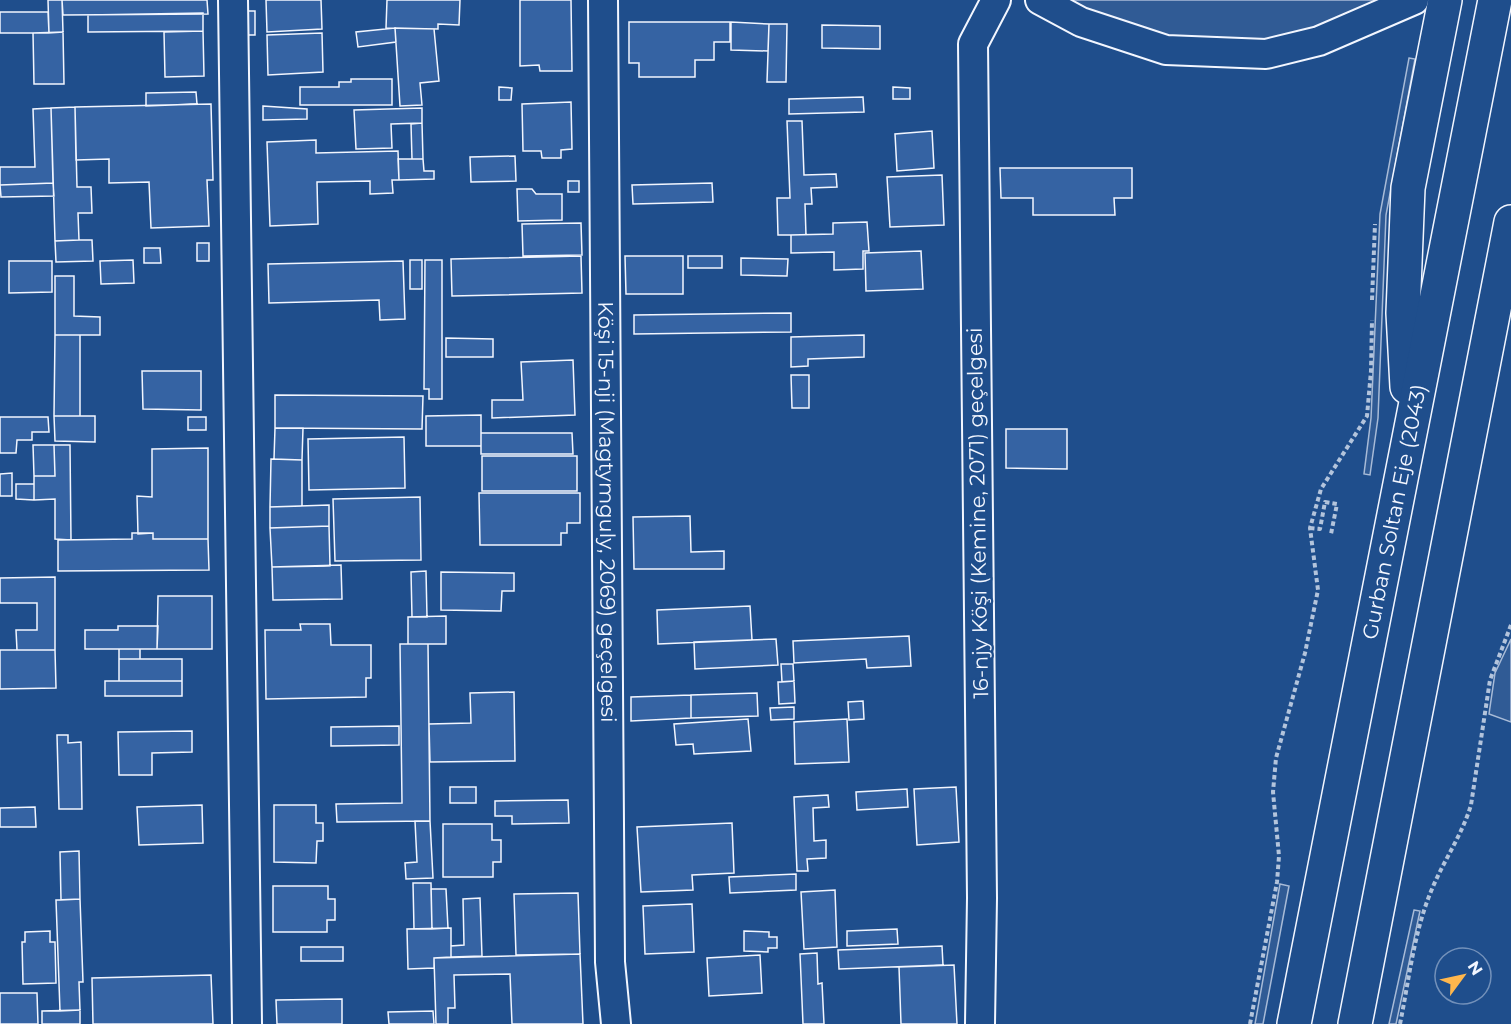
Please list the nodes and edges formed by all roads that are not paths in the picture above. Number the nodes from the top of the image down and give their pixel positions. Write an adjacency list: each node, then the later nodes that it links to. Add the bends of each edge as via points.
1 (233, 0): 12 (street)
2 (603, 0): 13 (street, Köşi 15-nji (Magtymguly, 2069) geçelgesi, via 610,938)
3 (1040, 0): 4 (street, via 1081,22 1166,50 1266,54 1320,41)
4 (1414, 0)
5 (1445, 0): 10 (highway, via 1408,188 1403,313)
6 (1495, 0): 10 (highway, Gurban Soltan Eje (2043))
7 (994, 3): 14 (street, 16-njy Köşi (Kemine, 2071) geçelgesi, via 973,44)
8 (1511, 222): 11 (highway)
9 (1511, 337): 11 (highway)
10 (1410, 435): 15 (highway, Gurban Soltan Eje (2043))
11 (1470, 435): 16 (highway)
12 (247, 1024)
13 (616, 1024)
14 (980, 1024)
15 (1294, 1024)
16 (1355, 1024)

